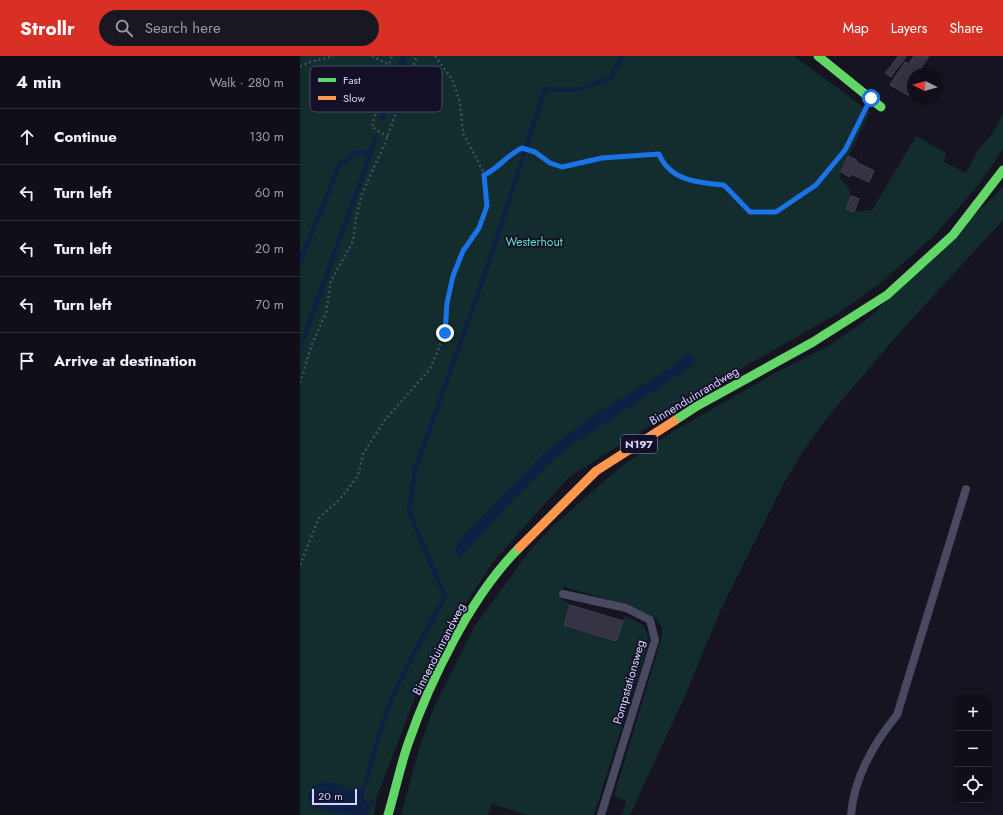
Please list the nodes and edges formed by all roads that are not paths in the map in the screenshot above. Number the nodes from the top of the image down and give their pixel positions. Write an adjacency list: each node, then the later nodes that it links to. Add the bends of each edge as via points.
1 (818, 56): 2 (main road)
2 (882, 107)
3 (1003, 170): 6 (main road, Binnenduinrandweg / N197, via 953,235 887,295 813,342 697,406 596,471 503,564 466,619 434,680 408,744)
4 (966, 489): 8 (lane, via 897,714 864,765 852,801)
5 (563, 594): 7 (lane, Pompstationsweg, via 626,608 650,620 655,640)
6 (388, 815)
7 (601, 815)
8 (851, 815)

